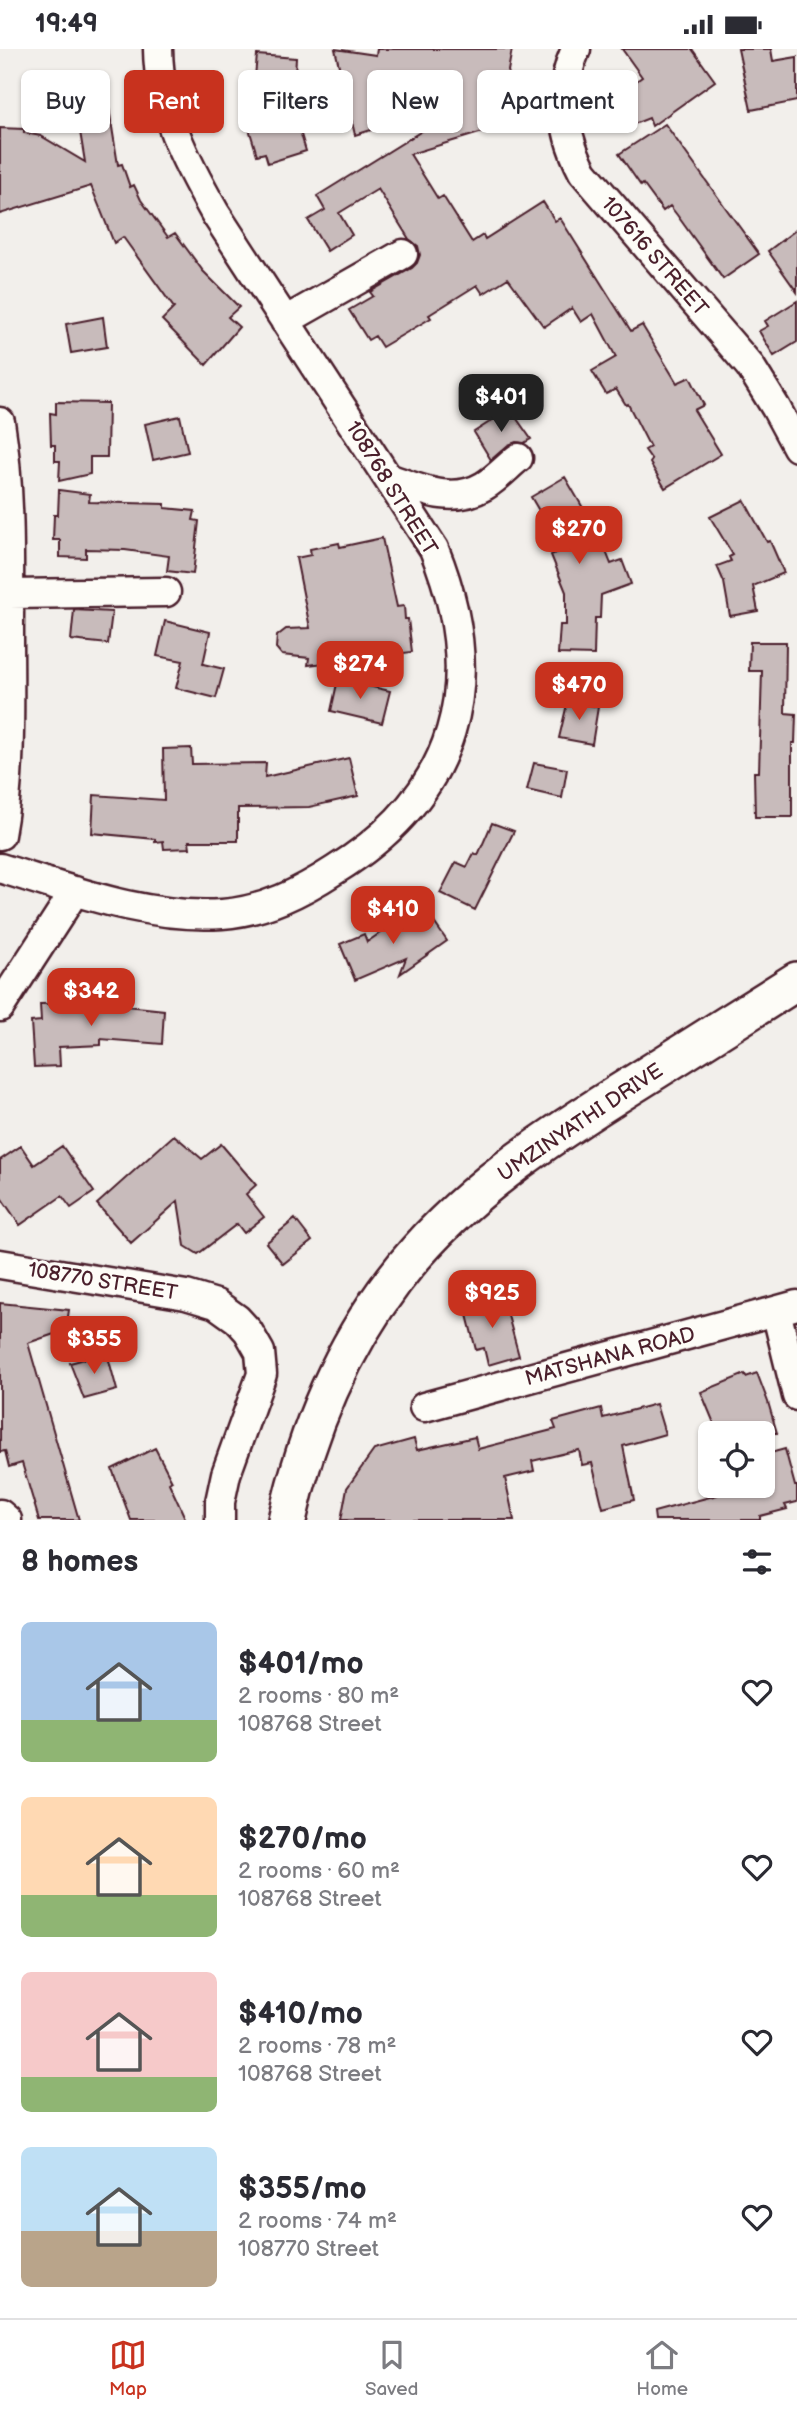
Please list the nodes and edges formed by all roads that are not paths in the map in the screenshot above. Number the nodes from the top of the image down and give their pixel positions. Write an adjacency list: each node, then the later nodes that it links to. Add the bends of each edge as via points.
1 (158, 49): 4 (street, 108768 STREET, via 167,110 190,169)
2 (576, 49): 6 (street, 107616 STREET, via 563,105 567,137 583,172 750,366)
3 (403, 254): 4 (street)
4 (285, 321): 8 (street, 108768 STREET)
5 (0, 422): 10 (street, via 7,467)
6 (797, 447)
7 (518, 458): 8 (street, via 485,485 449,496)
8 (388, 478): 13 (street, 108768 STREET, via 434,549 456,621 458,695 438,765 417,800 364,852 320,880 264,906 225,913 154,911)
9 (166, 592): 10 (street)
10 (9, 594): 11 (street, via 5,810)
11 (0, 835)
12 (0, 868): 13 (street, 108768 STREET)
13 (75, 891): 15 (street)
14 (797, 981): 23 (street, UMZINYATHI DRIVE, via 529,1152 429,1239 394,1280 344,1360 303,1453)
15 (0, 1007)
16 (0, 1264): 22 (street, 108770 STREET, via 186,1294 216,1304 248,1331 260,1352 262,1374 226,1474)
17 (786, 1308): 18 (street); 19 (street, MATSHANA ROAD)
18 (797, 1397)
19 (424, 1407)
20 (0, 1514): 21 (street)
21 (8, 1520)
22 (220, 1520)
23 (287, 1520)

